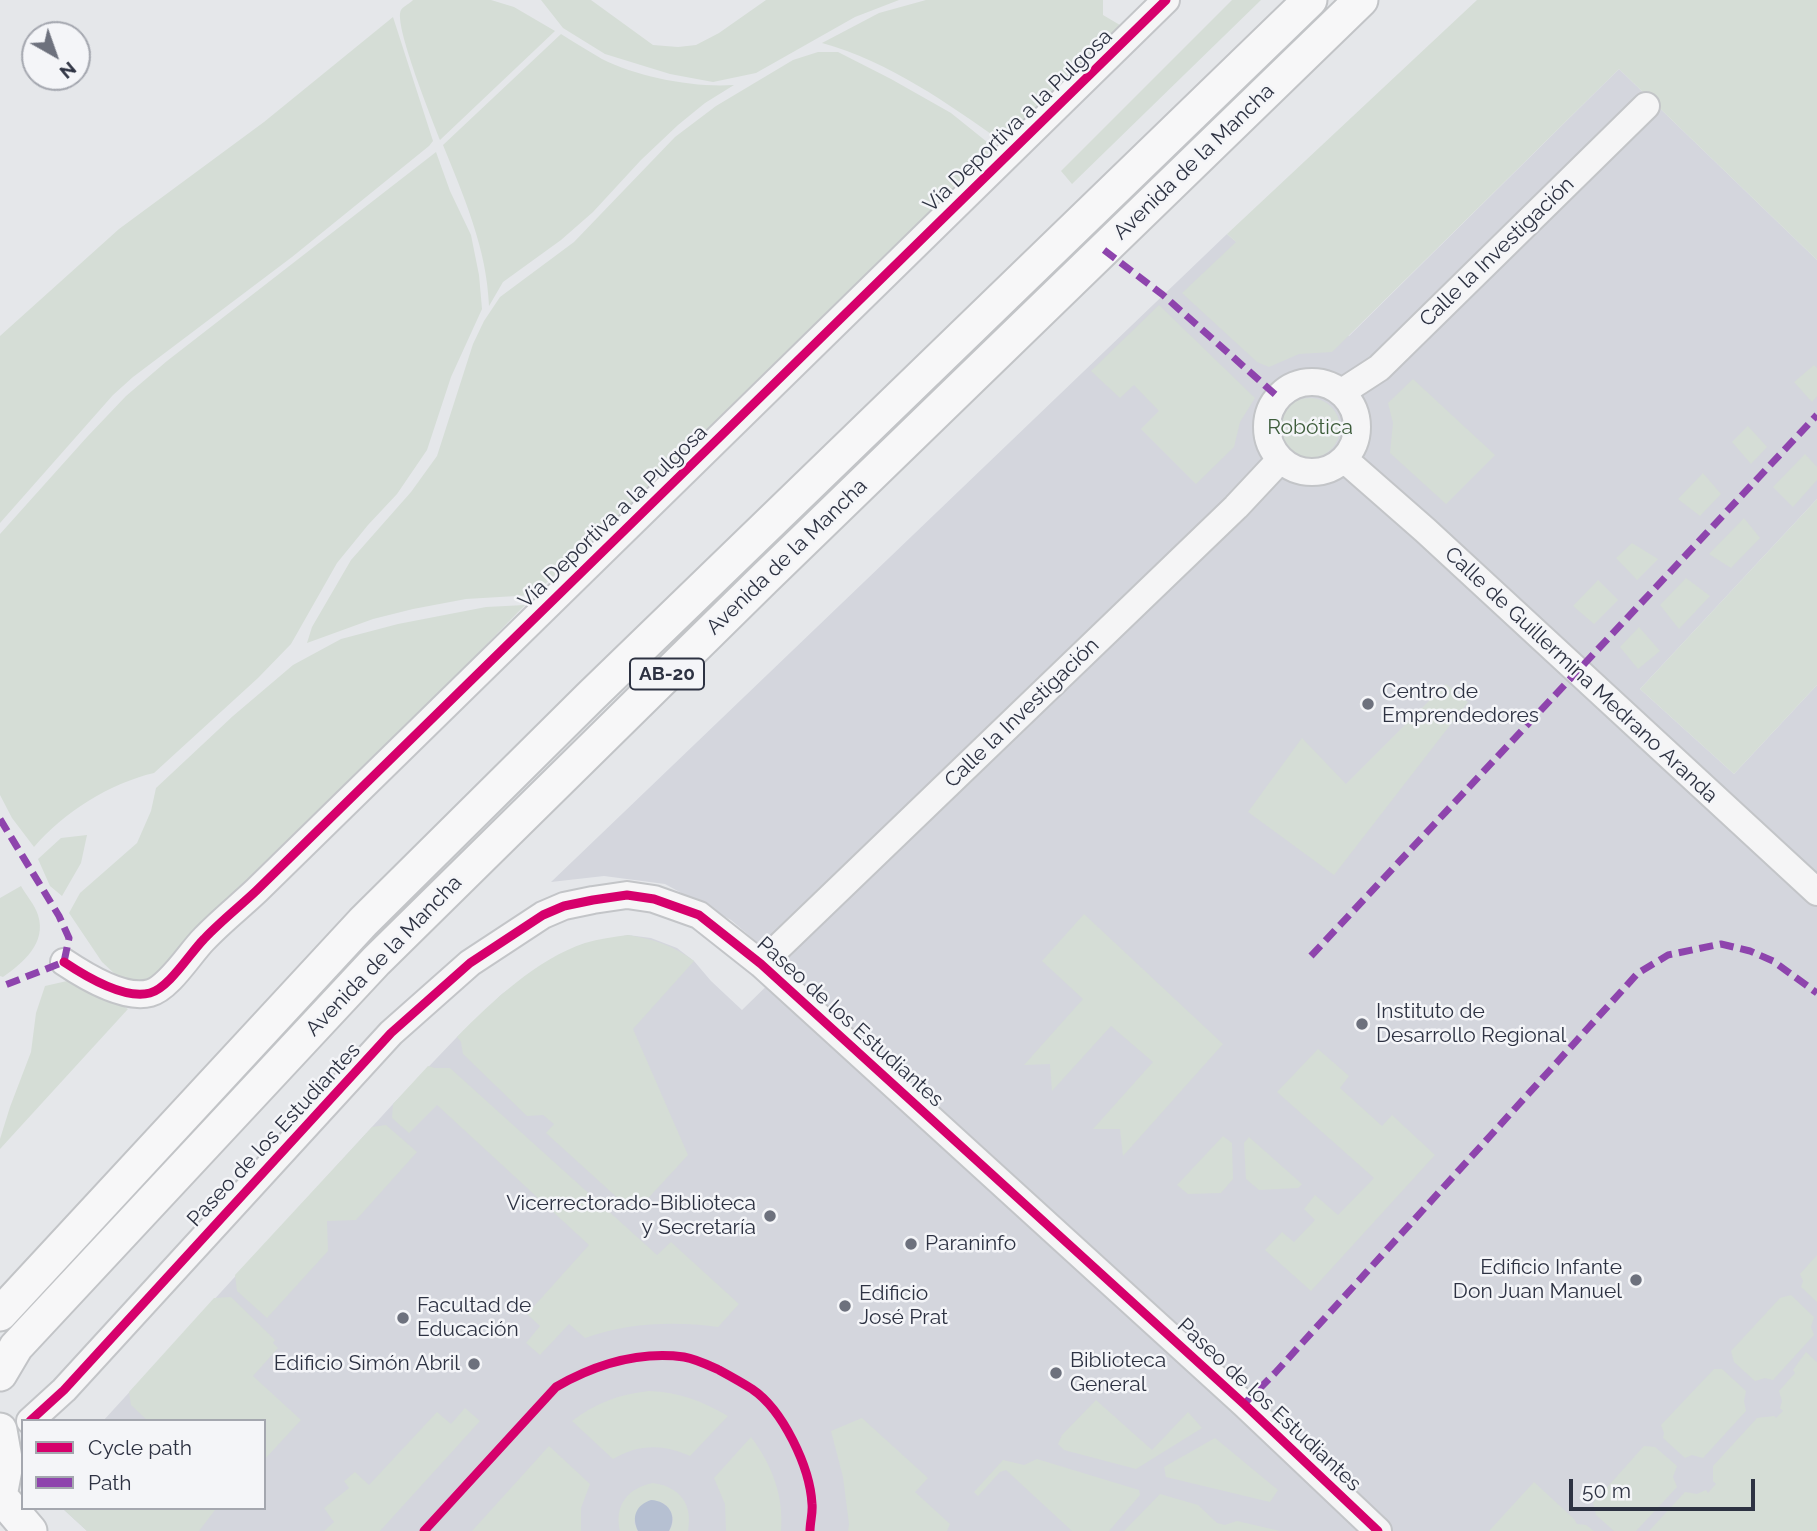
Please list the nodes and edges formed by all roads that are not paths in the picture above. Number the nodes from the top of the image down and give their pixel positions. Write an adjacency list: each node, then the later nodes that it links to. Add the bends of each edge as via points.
1 (1166, 0): 9 (street, Vía Deportiva a la Pulgosa, via 204,939 167,981 152,993 136,994 85,976)
2 (1310, 0): 11 (main road, Avenida de la Mancha / AB-20, via 363,922)
3 (1361, 0): 12 (main road, Avenida de la Mancha / AB-20, via 376,961 16,1347)
4 (1646, 106): 5 (street, Calle la Investigación, via 1379,368)
5 (1342, 392): 6 (street, via 1358,425); 7 (street, via 1316,381 1302,382 1278,397 1266,422 1272,449)
6 (1345, 459): 7 (street, via 1320,472 1305,472); 8 (street, Calle de Guillermina Medrano Aranda)
7 (1280, 460): 10 (street, Calle la Investigación)
8 (1817, 892)
9 (64, 962)
10 (761, 964): 13 (street, Paseo de los Estudiantes, via 699,915 654,899 627,895 564,906 543,915 470,963 391,1034 54,1401); 18 (street, Paseo de los Estudiantes)
11 (0, 1314)
12 (0, 1374)
13 (32, 1419)
14 (21, 1426): 15 (street)
15 (0, 1431): 16 (main road, via 6,1464)
16 (0, 1496): 17 (main road)
17 (30, 1531)
18 (1378, 1531)

